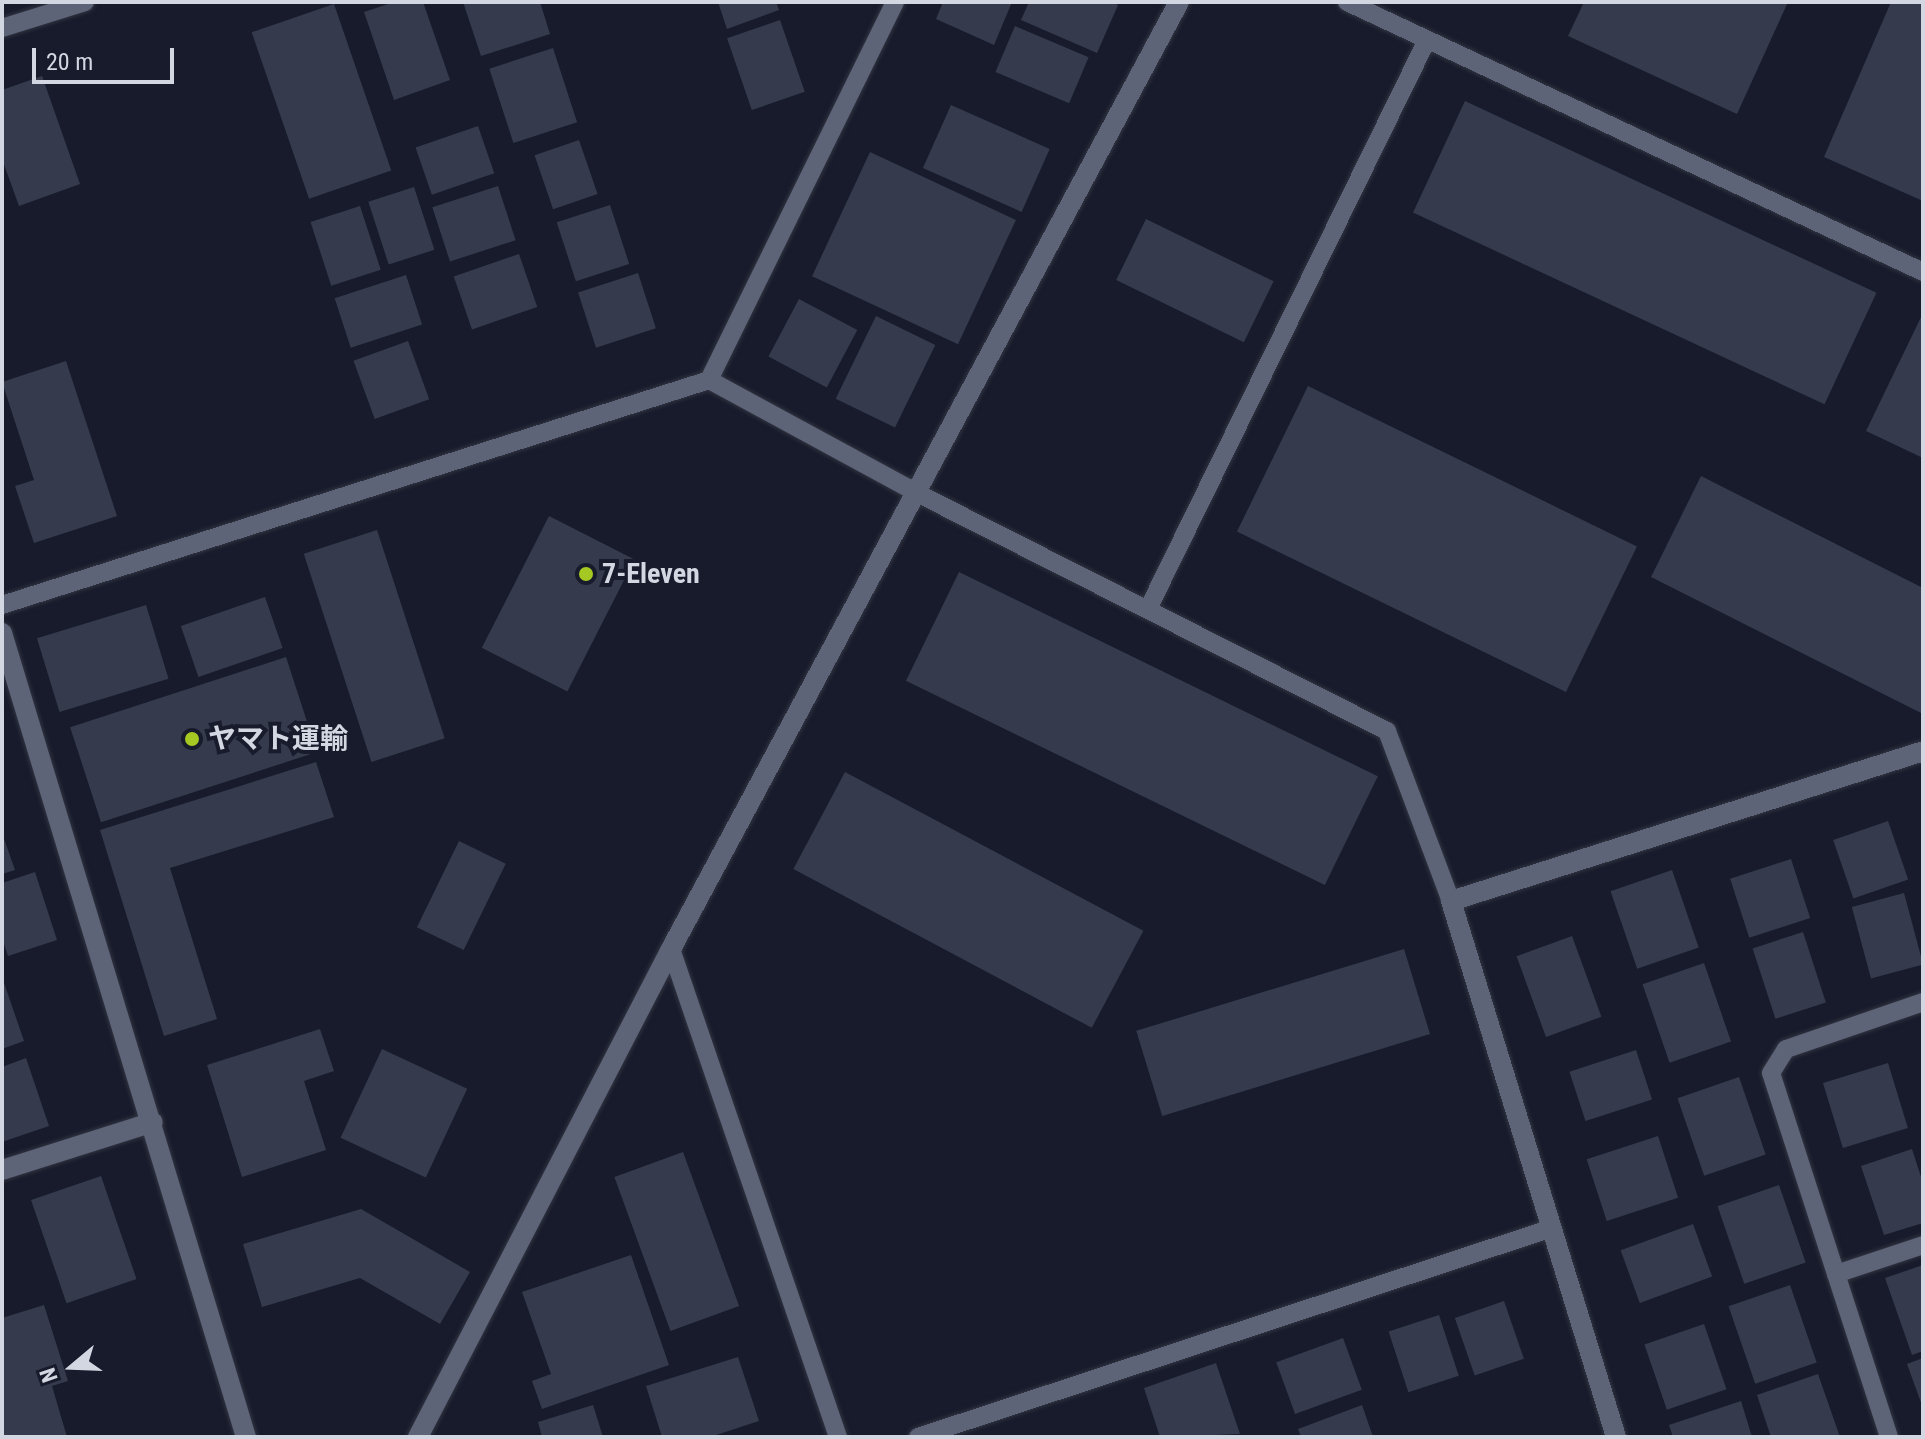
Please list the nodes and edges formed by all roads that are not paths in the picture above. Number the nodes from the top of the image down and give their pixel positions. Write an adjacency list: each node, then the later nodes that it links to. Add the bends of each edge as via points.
1 (85, 2): 5 (lane)
2 (895, 2): 8 (lane)
3 (1179, 2): 9 (street)
4 (1347, 2): 6 (lane)
5 (2, 28)
6 (1426, 42): 7 (lane); 11 (lane)
7 (1923, 272)
8 (709, 380): 9 (lane); 10 (lane)
9 (915, 492): 11 (lane); 15 (street)
10 (2, 605)
11 (1148, 609): 14 (lane, via 1387,731)
12 (2, 633): 17 (street)
13 (1923, 751): 14 (street)
14 (1451, 901): 19 (street)
15 (671, 949): 23 (street); 24 (lane)
16 (1923, 1002): 21 (lane, via 1786,1049 1771,1073)
17 (153, 1122): 18 (street); 22 (street)
18 (2, 1170)
19 (1552, 1228): 25 (lane); 26 (street)
20 (1923, 1245): 21 (lane)
21 (1836, 1274): 27 (lane)
22 (246, 1437)
23 (418, 1437)
24 (838, 1437)
25 (918, 1437)
26 (1616, 1437)
27 (1889, 1437)

